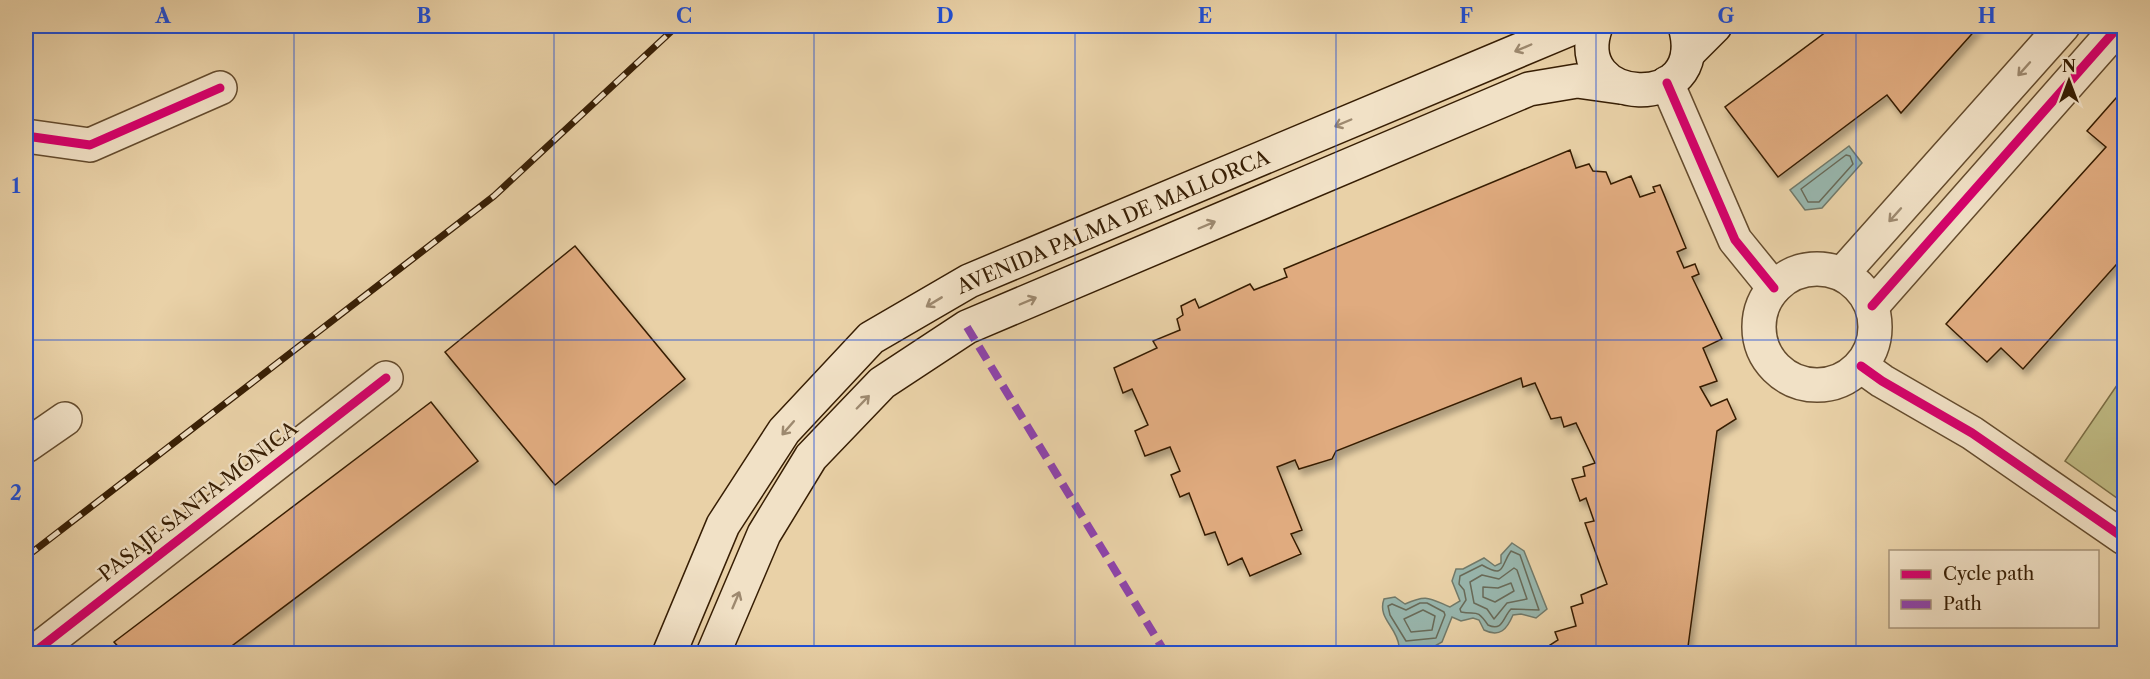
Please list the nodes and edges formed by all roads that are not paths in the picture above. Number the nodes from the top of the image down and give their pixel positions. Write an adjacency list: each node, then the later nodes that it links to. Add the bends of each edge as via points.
1 (1577, 26): 20 (main road, AVENIDA PALMA DE MALLORCA, one-way to 20, via 969,281 871,338 784,431 723,525)
2 (1596, 26): 8 (main road, via 1592,50 1597,65)
3 (1714, 26): 6 (main road)
4 (2063, 26): 11 (main road, one-way to 11)
5 (2119, 26): 13 (main road)
6 (1686, 39): 7 (main road, via 1676,75)
7 (1667, 83): 8 (main road, AVENIDA PALMA DE MALLORCA, via 1636,92); 12 (main road, via 1735,240)
8 (1620, 87): 21 (main road, AVENIDA PALMA DE MALLORCA, one-way to 8, via 764,534 811,457 882,382 967,327 1529,89 1577,81)
9 (220, 88): 10 (main road, via 90,145)
10 (26, 136)
11 (1842, 274): 12 (main road, via 1805,270 1785,278); 13 (main road, via 1860,287)
12 (1774, 288): 14 (main road, via 1760,315 1759,336 1766,355 1779,372 1799,382 1821,386 1844,380)
13 (1872, 306): 14 (main road, via 1875,337)
14 (1861, 366): 18 (main road, via 1972,433)
15 (386, 378): 19 (main road, PASAJE SANTA MÓNICA)
16 (65, 418): 17 (main road)
17 (26, 446)
18 (2124, 538)
19 (32, 654)
20 (669, 654)
21 (713, 654)

